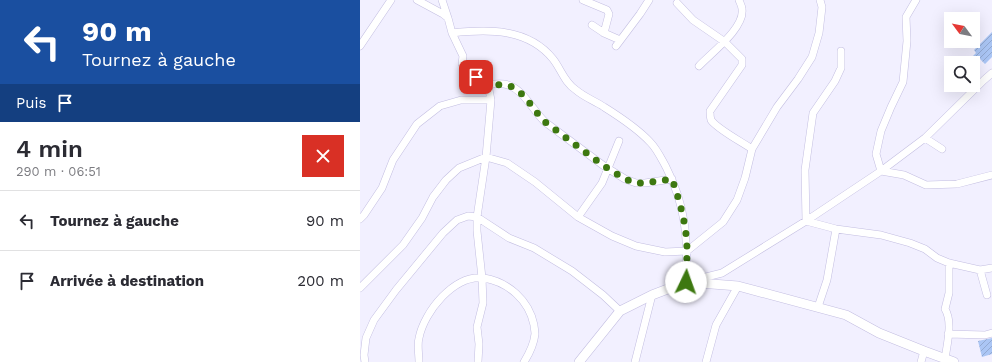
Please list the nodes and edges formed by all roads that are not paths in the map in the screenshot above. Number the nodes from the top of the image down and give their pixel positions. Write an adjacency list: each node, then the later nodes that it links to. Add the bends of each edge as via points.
1 (391, 0): 15 (street)
2 (417, 0): 10 (street)
3 (442, 0): 10 (street)
4 (584, 0): 13 (street, via 607,10 609,14)
5 (649, 0): 13 (street, via 618,43)
6 (738, 0): 14 (street, via 742,9 741,20)
7 (916, 0): 27 (street, via 906,17 907,41 903,82 881,131 876,154)
8 (822, 2): 23 (street, via 819,33 812,57)
9 (677, 4): 14 (street, via 693,20)
10 (448, 18): 12 (street)
11 (592, 25): 13 (street)
12 (452, 33): 19 (street, via 463,56 462,64 466,70); 29 (street, via 498,30 510,32 539,45 557,64 562,75 575,90 604,107 650,142)
13 (604, 33)
14 (725, 42): 17 (street); 23 (street, via 742,60 742,65 715,102 710,111 710,118 722,130)
15 (360, 46)
16 (841, 52): 33 (street, via 841,68 813,114 805,170)
17 (699, 66)
18 (992, 73): 21 (street)
19 (488, 85): 20 (street); 26 (street, via 504,84 519,91 545,122)
20 (492, 100): 25 (street); 32 (street, via 461,100 440,106 417,124 393,160 382,188)
21 (925, 138): 24 (street); 27 (street)
22 (619, 141): 26 (street)
23 (752, 148): 35 (street, via 737,200 723,222)
24 (942, 149)
25 (486, 157): 30 (street); 31 (street, via 507,163); 42 (street, via 458,168 446,180 403,245)
26 (608, 169): 29 (street, via 636,183); 31 (street, via 602,183)
27 (881, 171): 28 (street, via 904,175 926,185 957,184); 33 (street)
28 (992, 175)
29 (672, 179): 35 (street, via 684,221)
30 (477, 217): 39 (street); 46 (street, via 509,238 534,248 572,271); 51 (street, via 468,216 457,220 443,233 396,290 374,320 366,338)
31 (578, 217): 35 (street, via 636,246 665,252)
32 (360, 219)
33 (806, 221): 34 (street); 40 (street, via 722,274)
34 (836, 229): 36 (street, via 910,243); 45 (street, via 827,280)
35 (687, 251): 40 (street)
36 (949, 263): 38 (street); 48 (street, via 949,292 945,309)
37 (992, 268): 38 (street)
38 (980, 270): 44 (street)
39 (482, 278): 52 (street, via 467,280 435,303 425,319 418,338); 53 (street, via 482,303 477,327); 54 (street, via 503,284 520,296 532,315 535,333)
40 (686, 282): 41 (street); 43 (street)
41 (738, 286): 45 (street); 57 (street, via 716,325)
42 (360, 288)
43 (652, 295): 46 (street); 56 (street)
44 (987, 295)
45 (818, 307): 49 (street, via 846,315 879,333)
46 (620, 311): 55 (street)
47 (992, 333): 48 (street)
48 (948, 334): 50 (street)
49 (924, 352): 50 (street); 58 (street)
50 (950, 360)
51 (366, 362)
52 (419, 362)
53 (478, 362)
54 (524, 362)
55 (579, 362)
56 (635, 362)
57 (706, 362)
58 (920, 362)

